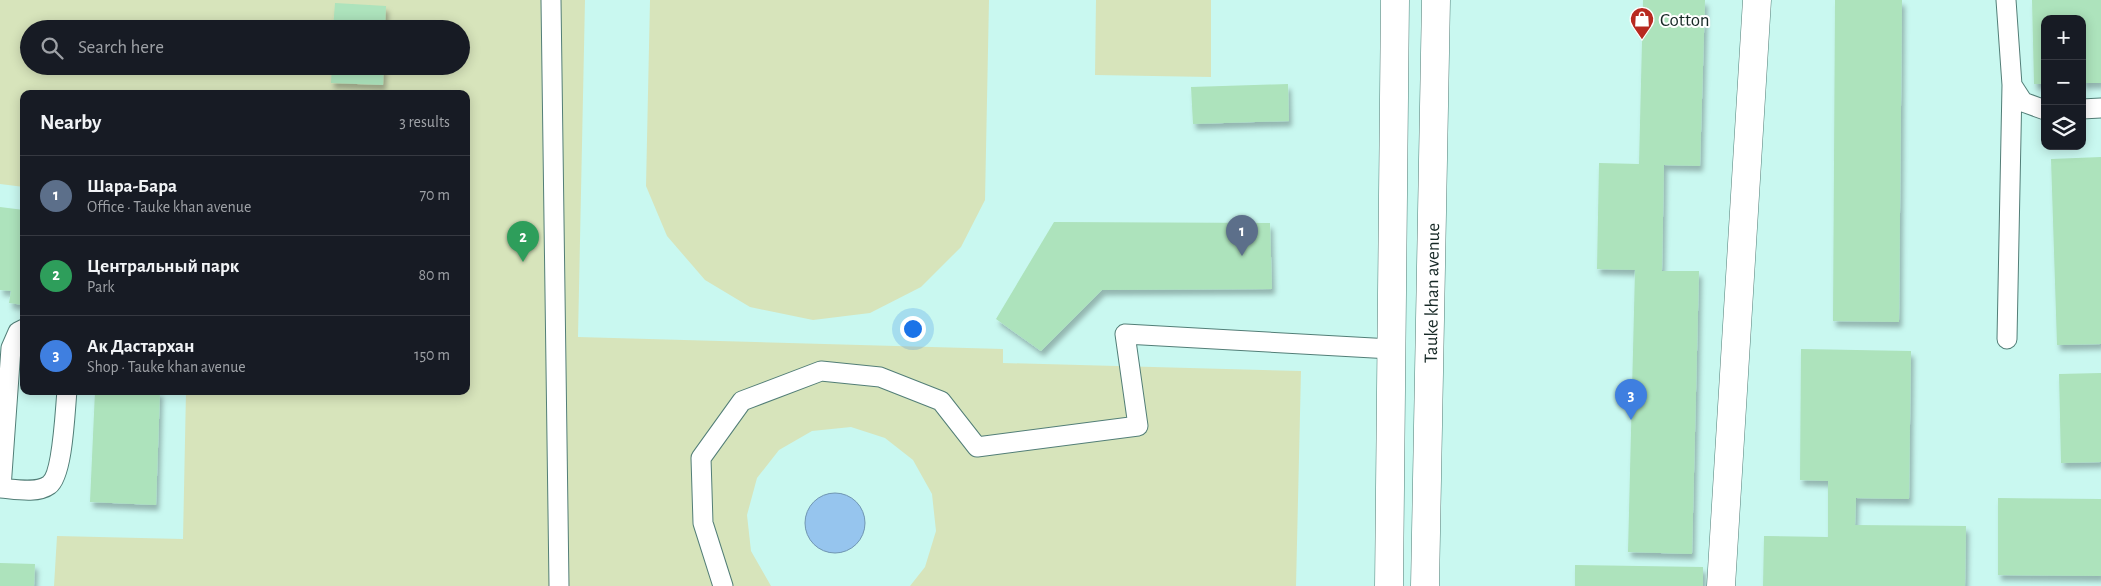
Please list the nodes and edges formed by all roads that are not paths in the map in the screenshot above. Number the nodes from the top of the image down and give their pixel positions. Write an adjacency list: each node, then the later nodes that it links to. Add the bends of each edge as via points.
1 (551, 0): 16 (lane)
2 (1394, 0): 12 (main road, Tauke khan avenue)
3 (1436, 0): 19 (main road, Tauke khan avenue)
4 (1757, 0): 20 (main road)
5 (2006, 0): 6 (lane)
6 (2012, 85): 8 (lane, via 2023,102); 11 (lane)
7 (2101, 108): 9 (lane)
8 (2041, 109)
9 (2086, 109)
10 (20, 331): 14 (lane, via 11,348)
11 (2007, 339)
12 (1391, 349): 17 (lane, via 1125,334 1138,426 977,447 941,401 880,377 821,371 742,401 702,458 703,523); 18 (main road, Tauke khan avenue)
13 (67, 395): 15 (lane, via 59,470 50,485 34,490)
14 (2, 448): 15 (lane)
15 (0, 488)
16 (559, 586)
17 (723, 586)
18 (1389, 586)
19 (1425, 586)
20 (1721, 586)

